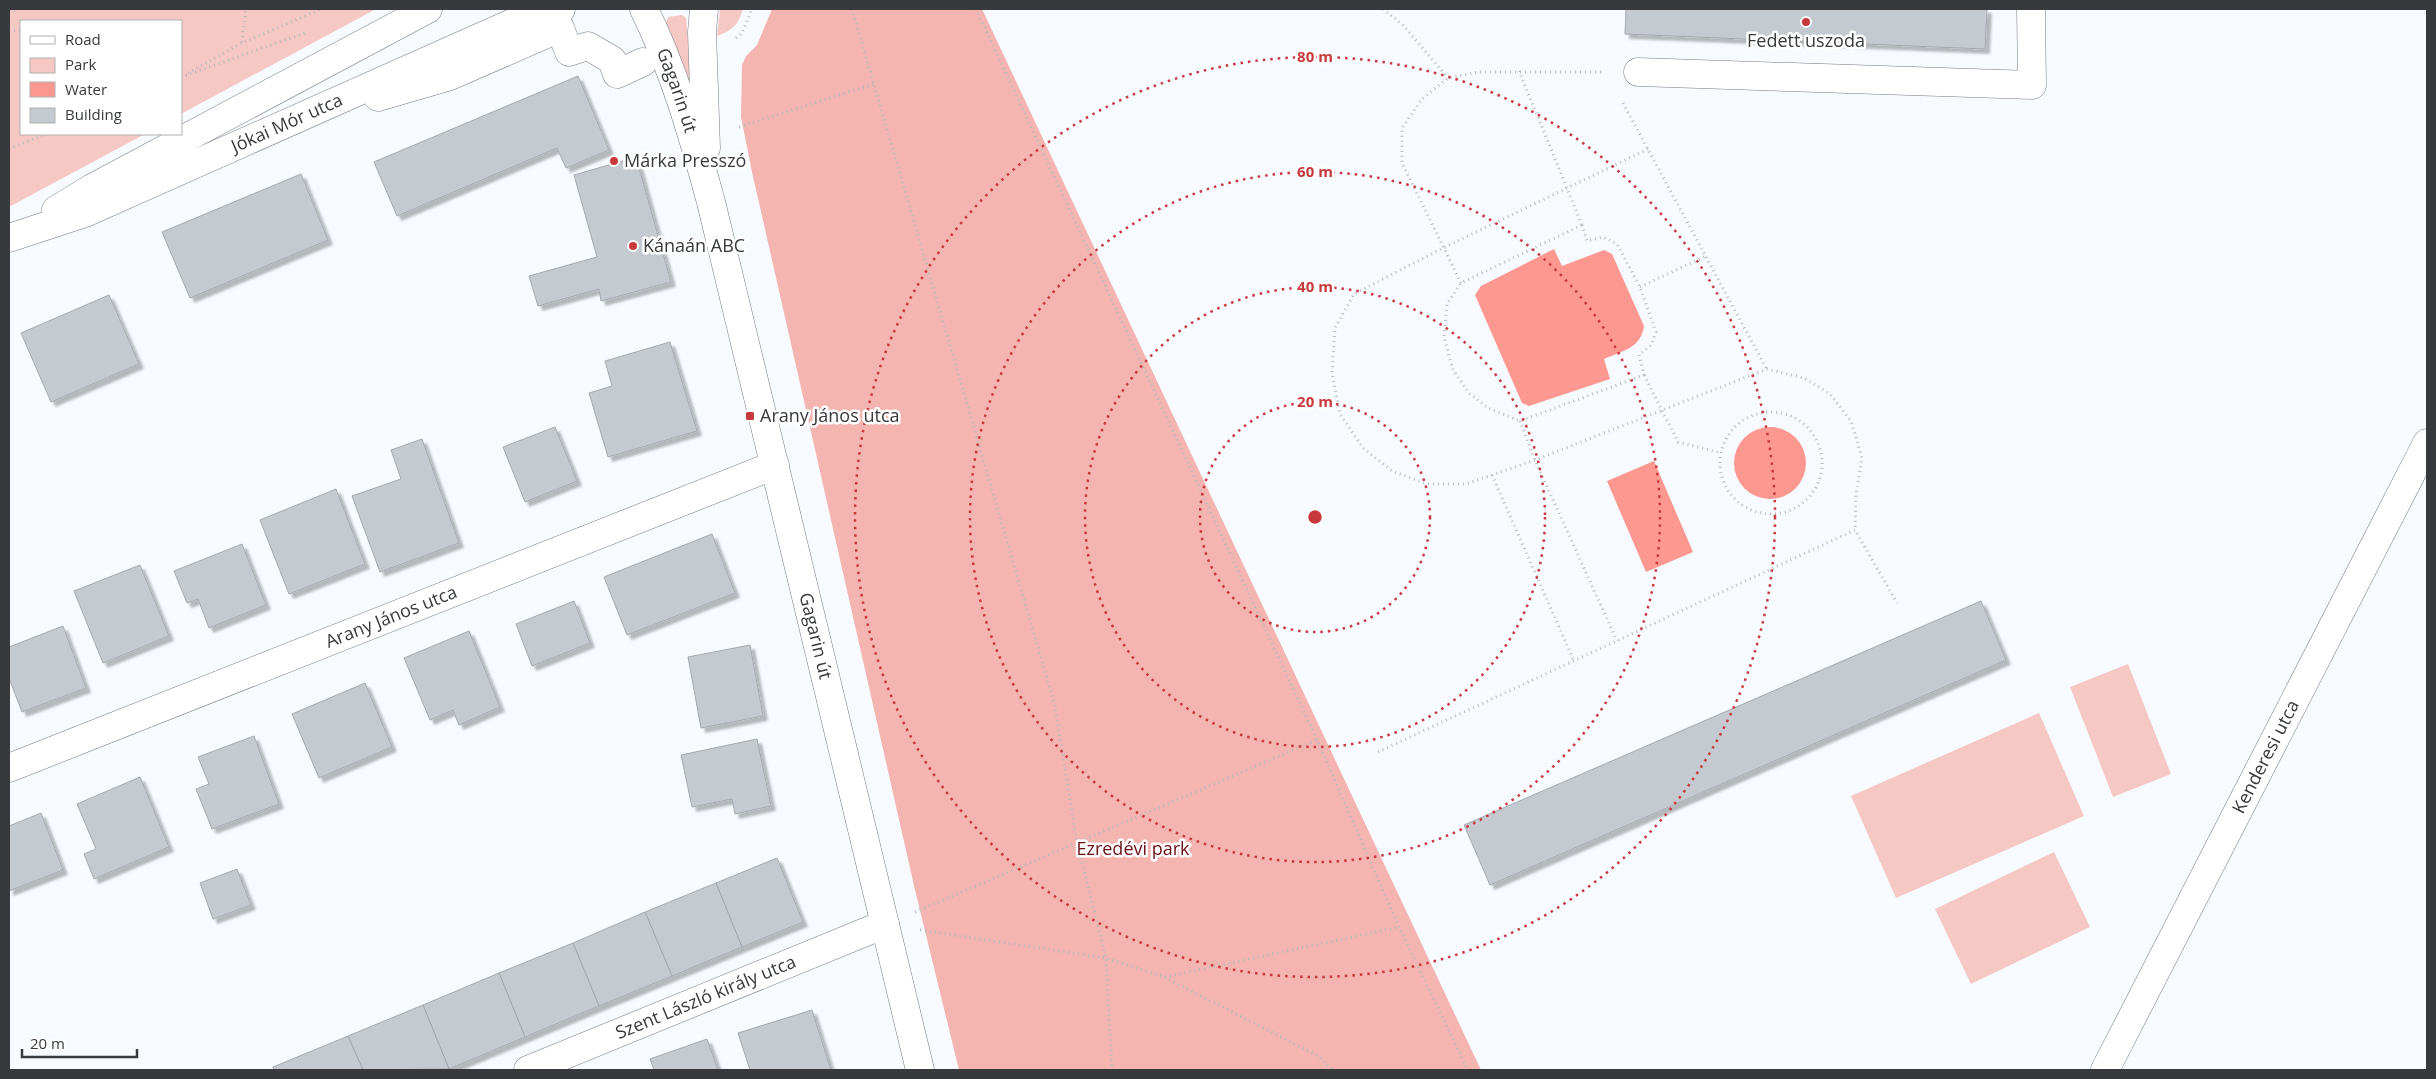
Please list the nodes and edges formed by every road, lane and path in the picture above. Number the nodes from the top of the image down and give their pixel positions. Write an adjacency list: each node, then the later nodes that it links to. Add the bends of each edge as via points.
1 (17, 9): 13 (path)
2 (246, 9): 16 (path)
3 (321, 9): 16 (path)
4 (428, 9): 33 (street, Jókai Mór utca, via 92,188)
5 (561, 9): 25 (street, Jókai Mór utca, via 512,23)
6 (644, 9): 31 (street, Gagarin út, via 660,40)
7 (704, 9): 31 (street, Gagarin út, via 705,137)
8 (752, 9): 15 (path)
9 (852, 9): 23 (path)
10 (976, 9): 51 (path)
11 (1383, 9): 22 (path, via 1402,24)
12 (2031, 9): 19 (street, via 2032,85)
13 (9, 12)
14 (310, 31): 21 (path)
15 (742, 33)
16 (242, 43): 20 (path)
17 (643, 62): 25 (street, via 617,74 612,60 588,46 569,52 560,28 436,82)
18 (1519, 71): 19 (path); 22 (path, via 1478,72); 30 (path)
19 (1638, 72)
20 (182, 76)
21 (182, 77)
22 (1448, 78): 34 (path, via 1422,99 1402,128 1402,163)
23 (874, 84): 26 (path); 54 (path, via 1055,706)
24 (1620, 98): 29 (path)
25 (299, 118): 33 (street, Jókai Mór utca, via 85,213)
26 (736, 128)
27 (43, 135): 28 (path)
28 (9, 149)
29 (1648, 149): 30 (path); 35 (path)
30 (1566, 188): 32 (path); 34 (path)
31 (711, 202): 45 (street, Gagarin út)
32 (1582, 225): 36 (path); 37 (path, via 1588,241 1602,237 1617,244)
33 (11, 238)
34 (1442, 248): 36 (path); 46 (path, via 1354,294 1335,328 1332,373 1340,414 1363,448 1392,471 1427,484 1466,484)
35 (1706, 256): 37 (path); 38 (path)
36 (1461, 283): 41 (path, via 1447,304 1446,312 1444,337 1453,370 1469,393 1488,408)
37 (1640, 287): 39 (path, via 1656,332 1651,345 1639,355)
38 (1767, 369): 40 (path); 47 (path, via 1804,378 1830,394 1851,421 1862,458)
39 (1644, 375): 40 (path); 41 (path)
40 (1661, 411): 43 (path, via 1678,442); 44 (path)
41 (1520, 421): 44 (path)
42 (2427, 443): 64 (street, Kenderesi utca)
43 (1721, 453): 43 (path, via 1720,470 1726,488 1752,511 1768,514 1786,512 1802,504 1814,492 1821,476 1822,459 1810,430 1797,419 1782,413 1750,416 1726,438)
44 (1535, 460): 46 (path); 49 (path)
45 (775, 465): 53 (street, Arany János utca); 55 (street, Gagarin út)
46 (1492, 475): 50 (path)
47 (1854, 530): 48 (path); 49 (path)
48 (1897, 603)
49 (1617, 641): 50 (path)
50 (1574, 661): 52 (path)
51 (1317, 740): 54 (path); 56 (path)
52 (1378, 752)
53 (9, 768)
54 (1076, 843): 55 (path); 57 (path)
55 (885, 924): 57 (path); 59 (street, Szent László király utca); 60 (street, Gagarin út)
56 (1399, 927): 58 (path); 63 (path)
57 (1106, 958): 58 (path); 61 (path)
58 (1164, 977): 62 (path, via 1318,1056)
59 (528, 1070)
60 (920, 1070)
61 (1112, 1070)
62 (1333, 1070)
63 (1468, 1070)
64 (2105, 1070)

